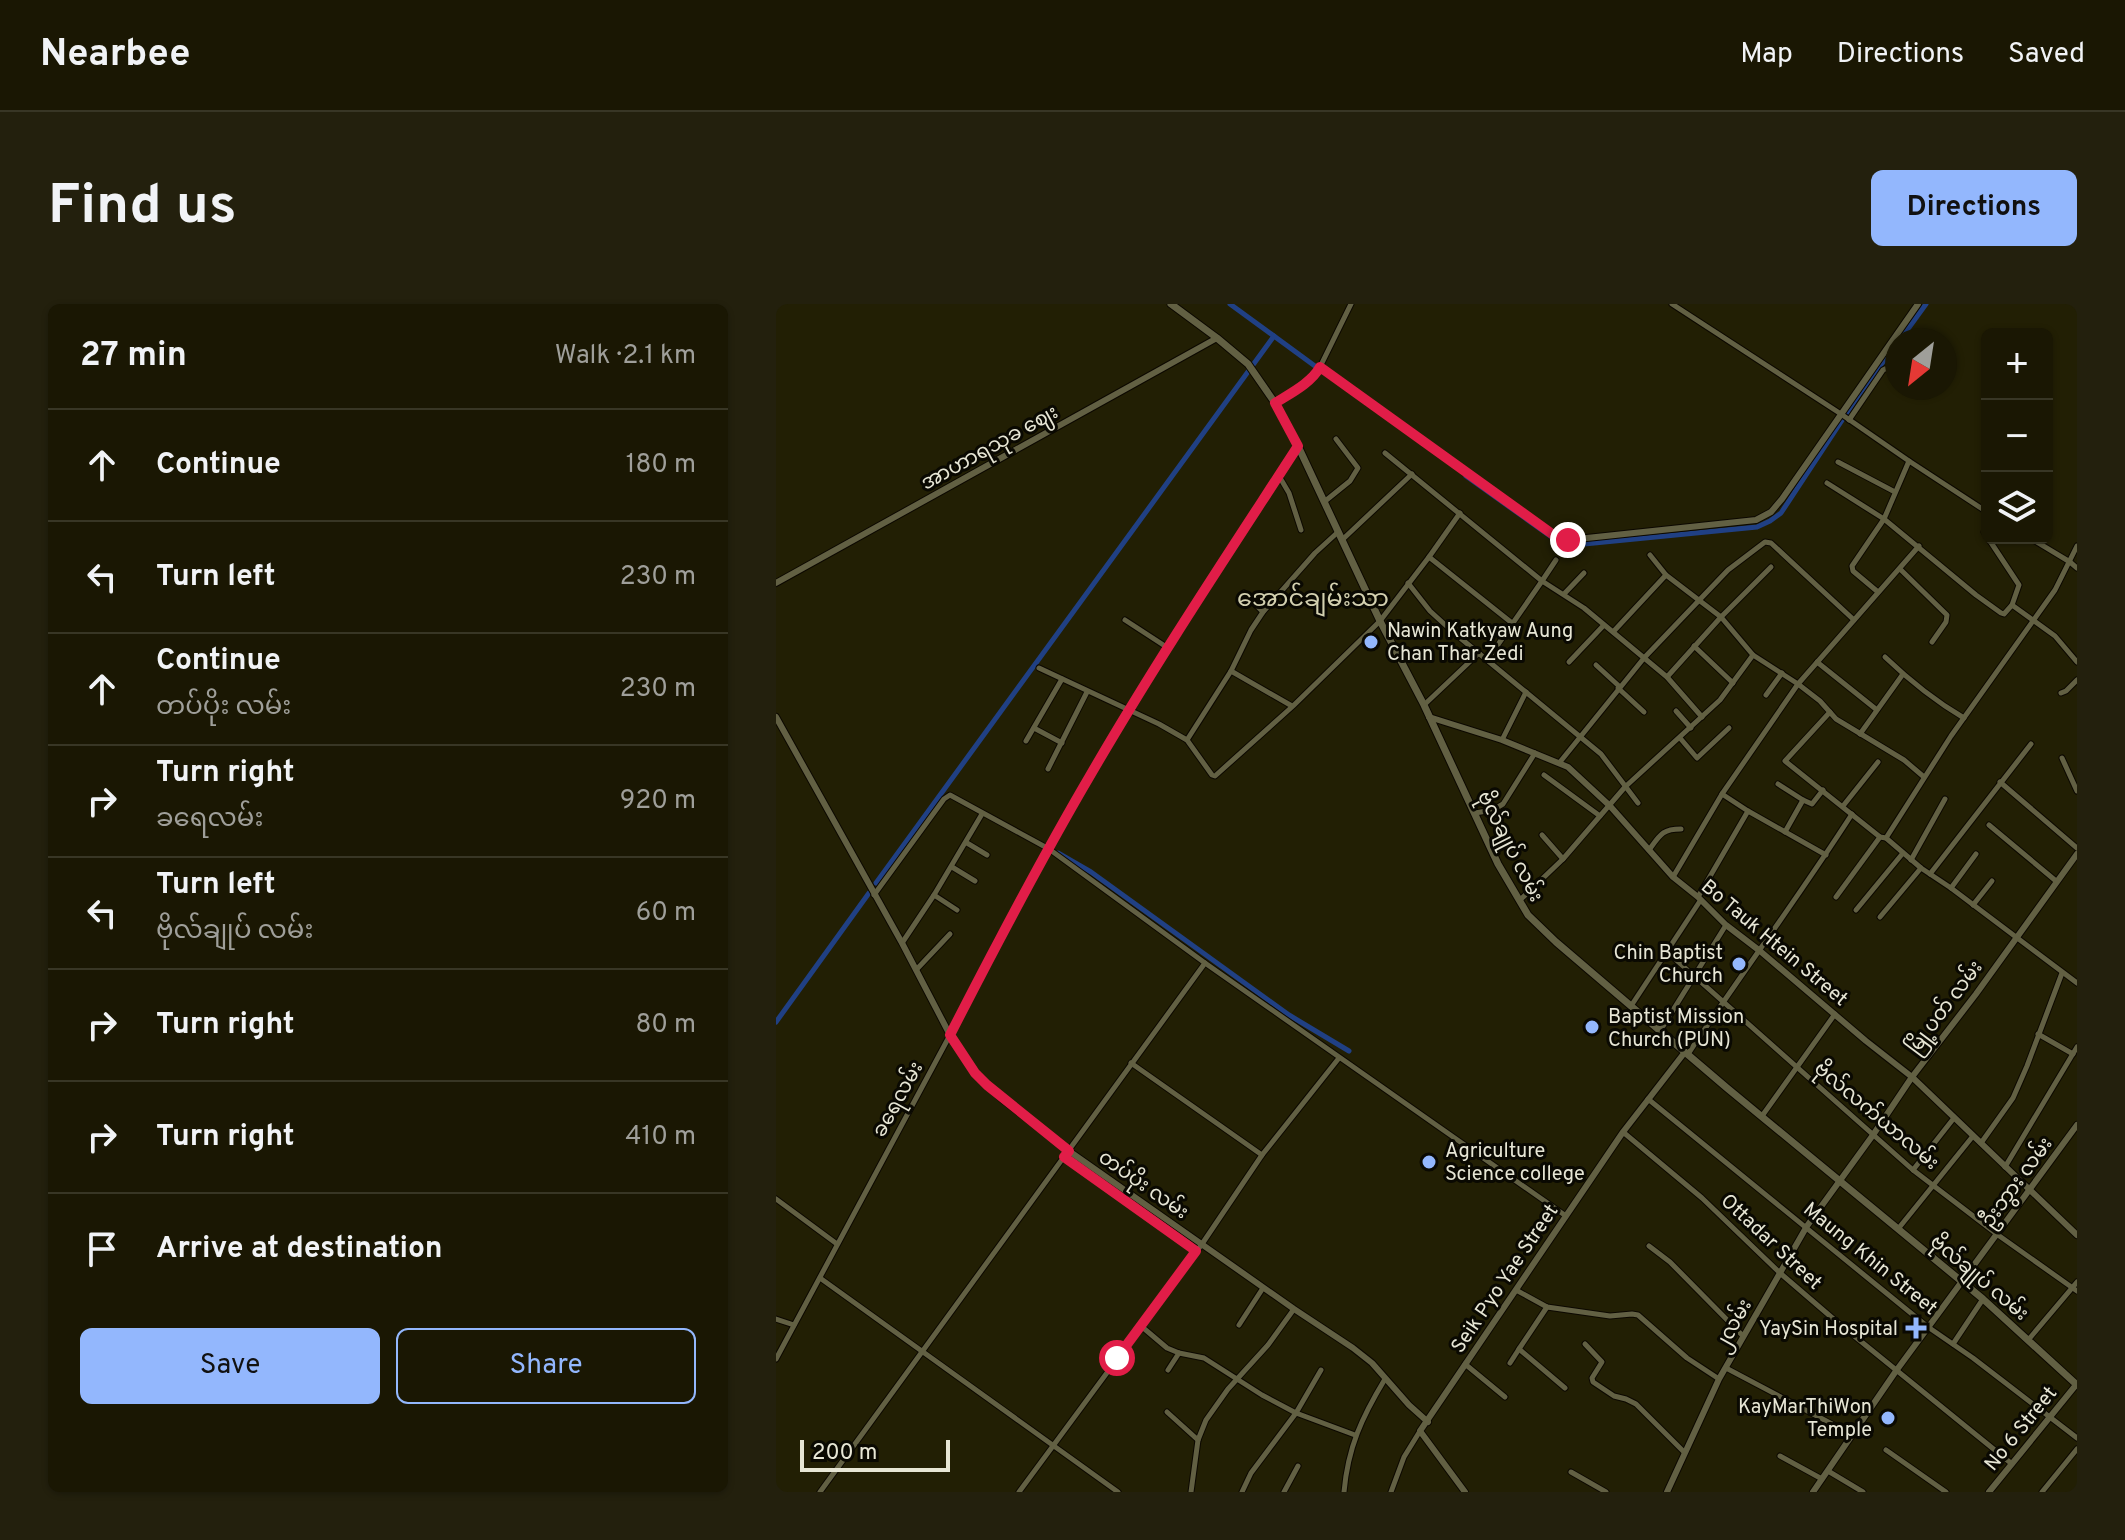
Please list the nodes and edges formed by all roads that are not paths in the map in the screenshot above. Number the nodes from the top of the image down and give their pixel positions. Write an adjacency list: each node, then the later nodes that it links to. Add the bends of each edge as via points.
1 (1171, 304): 5 (main road, ဗိုလ်ချုပ် လမ်း)
2 (1351, 304): 6 (street)
3 (1672, 304): 9 (street)
4 (1918, 304): 9 (street)
5 (1217, 338): 8 (main road, ဗိုလ်ချုပ် လမ်း, via 1248,364); 39 (street, အာဟာရသုခ ဈေး)
6 (1319, 369): 8 (street); 9 (street, via 1555,536 1568,540 1764,517)
7 (1885, 369): 9 (street)
8 (1275, 403): 11 (main road, ဗိုလ်ချုပ် လမ်း)
9 (1844, 417): 13 (street)
10 (1336, 439): 19 (street, via 1358,468)
11 (1298, 446): 16 (street, ခရေလမ်း); 19 (main road, ဗိုလ်ချုပ် လမ်း)
12 (1385, 453): 15 (street)
13 (1909, 461): 18 (street); 20 (street)
14 (1838, 462): 18 (street)
15 (1412, 474): 21 (street); 24 (street)
16 (1279, 476): 23 (street); 57 (street, ခရေလမ်း)
17 (1827, 483): 22 (street)
18 (1895, 492): 22 (street)
19 (1324, 502): 24 (main road, ဗိုလ်ချုပ် လမ်း)
20 (1981, 508)
21 (1460, 513): 30 (street); 38 (street)
22 (1884, 519): 27 (street); 41 (street, via 1852,566)
23 (1301, 530)
24 (1340, 536): 46 (street, via 1315,553); 51 (main road, ဗိုလ်ချုပ် လမ်း)
25 (1992, 544): 45 (street, via 2019,585)
26 (2040, 544): 32 (street)
27 (1919, 546): 35 (street); 45 (street, via 2001,613)
28 (2077, 546): 32 (street)
29 (1650, 555): 37 (street)
30 (1429, 557): 40 (street); 52 (street)
31 (1556, 560): 38 (street)
32 (2070, 562): 34 (street); 50 (street)
33 (1771, 567): 47 (street)
34 (2077, 568)
35 (1900, 569): 41 (street); 55 (street, via 1947,615)
36 (1584, 573): 43 (street)
37 (1666, 575): 44 (street); 54 (street)
38 (1542, 581): 43 (street); 52 (street)
39 (776, 583)
40 (1408, 583): 51 (street); 58 (street, via 1430,611)
41 (1878, 592): 49 (street)
42 (1244, 593): 46 (street)
43 (1564, 594): 53 (street)
44 (1698, 601): 47 (street); 49 (street, via 1728,570 1768,542); 61 (street)
45 (2012, 605): 50 (street)
46 (1263, 612): 68 (street)
47 (1721, 617): 56 (street); 59 (street)
48 (1125, 620): 57 (street)
49 (1854, 620): 64 (street)
50 (2033, 620): 65 (street); 91 (street)
51 (1380, 621): 81 (main road, ဗိုလ်ချုပ် လမ်း); 82 (street)
52 (1512, 623): 62 (street)
53 (1604, 625): 54 (street); 63 (street)
54 (1613, 632): 61 (street)
55 (1932, 642)
56 (1694, 646): 71 (street); 74 (street)
57 (1168, 648): 84 (street, ခရေလမ်း)
58 (1479, 653): 62 (street); 81 (street)
59 (1753, 655): 69 (street); 74 (street)
60 (1885, 657): 70 (street)
61 (1644, 658): 71 (street); 76 (street)
62 (1488, 659): 78 (street)
63 (1569, 662)
64 (1817, 662): 75 (street); 83 (street)
65 (2077, 662)
66 (1596, 665): 76 (street)
67 (1039, 668): 72 (street)
68 (1231, 671): 82 (street); 98 (street)
69 (1782, 673): 75 (street); 80 (street)
70 (1903, 674): 83 (street); 91 (street)
71 (1667, 677): 90 (street)
72 (1062, 679): 77 (street); 92 (street)
73 (2077, 680): 79 (street)
74 (1733, 683): 90 (street)
75 (1798, 684): 87 (street); 115 (street)
76 (1619, 688): 86 (street); 96 (street)
77 (1087, 692): 84 (street); 101 (street)
78 (1526, 692): 96 (street); 99 (street)
79 (2061, 693)
80 (1766, 695)
81 (1424, 705): 89 (main road, ဗိုလ်ချုပ် လမ်း)
82 (1293, 706): 98 (street, via 1215,776)
83 (1877, 710): 95 (street)
84 (1128, 711): 98 (street); 133 (street, ခရေလမ်း)
85 (1676, 711): 93 (street)
86 (1644, 712)
87 (1830, 712): 95 (street); 113 (street, via 1785,761)
88 (776, 717): 150 (street, တပ်ပိုး လမ်း)
89 (1429, 717): 99 (street, Bo Tauk Htein Street); 122 (main road, ဗိုလ်ချုပ် လမ်း)
90 (1702, 718): 93 (street)
91 (1964, 718): 109 (street)
92 (1034, 728): 100 (street); 101 (street)
93 (1691, 728): 97 (street)
94 (1729, 728): 97 (street, via 1697,758)
95 (1860, 734): 109 (street)
96 (1580, 735): 105 (street); 112 (street)
97 (1680, 738): 112 (street)
98 (1187, 740)
99 (1502, 740): 103 (street, Bo Tauk Htein Street)
100 (1026, 741)
101 (1062, 743): 107 (street)
102 (2031, 744): 110 (street)
103 (1535, 753): 105 (street, Bo Tauk Htein Street); 122 (street, via 1503,804)
104 (2062, 758): 114 (street)
105 (1560, 762): 119 (street, Bo Tauk Htein Street)
106 (1878, 762): 120 (street)
107 (1048, 769)
108 (1544, 775): 125 (street)
109 (1924, 777): 130 (street)
110 (2000, 782): 132 (street); 144 (street)
111 (1778, 784): 117 (street)
112 (1625, 787): 118 (street); 119 (street)
113 (1823, 790): 117 (street, via 1812,804); 120 (street)
114 (2077, 791)
115 (1722, 794): 121 (street); 145 (street)
116 (1945, 799): 141 (street)
117 (1803, 800): 128 (street)
118 (1638, 803)
119 (1610, 806): 125 (street); 134 (street, Bo Tauk Htein Street)
120 (1843, 806): 124 (street)
121 (1748, 811): 128 (street); 153 (street)
122 (1475, 813): 154 (main road, ဗိုလ်ချုပ် လမ်း)
123 (982, 814): 131 (street); 133 (street); 150 (street, via 946,796)
124 (1852, 814): 130 (street); 139 (street)
125 (1600, 816): 140 (street)
126 (1989, 825): 148 (street)
127 (1681, 829): 134 (street, via 1661,833)
128 (1785, 832): 139 (street)
129 (1542, 835): 140 (street)
130 (1883, 838): 135 (street); 152 (street)
131 (967, 843): 138 (street); 142 (street)
132 (2077, 848)
133 (1049, 849): 165 (street); 175 (street, ခရေလမ်း)
134 (1649, 850): 145 (street, Bo Tauk Htein Street)
135 (1903, 853): 141 (street); 157 (street)
136 (1976, 854): 149 (street)
137 (2077, 854): 148 (street, မြို့ပတ် လမ်း)
138 (987, 855)
139 (1826, 855): 164 (street)
140 (1563, 859): 154 (street)
141 (1911, 860): 143 (street)
142 (952, 867): 146 (street); 151 (street)
143 (1921, 868): 144 (street); 158 (street)
144 (1930, 874): 149 (street)
145 (1673, 877): 153 (street, Bo Tauk Htein Street)
146 (975, 881)
147 (1992, 881): 155 (street)
148 (2056, 881): 161 (street, မြို့ပတ် လမ်း)
149 (1951, 888): 155 (street)
150 (874, 895): 162 (street, တပ်ပိုး လမ်း)
151 (934, 895): 156 (street); 162 (street)
152 (1836, 897)
153 (1699, 899): 159 (street, Bo Tauk Htein Street); 163 (street)
154 (1519, 901): 171 (main road, ဗိုလ်ချုပ် လမ်း, via 1556,942)
155 (1973, 905): 161 (street)
156 (957, 910)
157 (1856, 910)
158 (1880, 917)
159 (1726, 925): 164 (street, Bo Tauk Htein Street); 168 (street)
160 (950, 934): 166 (street)
161 (2015, 937): 167 (street); 182 (street, မြို့ပတ် လမ်း)
162 (902, 943): 166 (street, တပ်ပိုး လမ်း)
163 (1666, 951): 168 (street, ဗိုလ်လက်ယာလမ်း); 171 (street)
164 (1760, 951): 170 (street); 172 (street, Bo Tauk Htein Street)
165 (1205, 963): 179 (street); 180 (street)
166 (916, 970): 175 (street, တပ်ပိုး လမ်း)
167 (2062, 973): 169 (street); 174 (street)
168 (1695, 976): 170 (street, ဗိုလ်လက်ယာလမ်း); 173 (street)
169 (2077, 983)
170 (1723, 1001): 177 (street); 181 (street, ဗိုလ်လက်ယာလမ်း)
171 (1631, 1006): 173 (main road, ဗိုလ်ချုပ် လမ်း)
172 (1835, 1014): 181 (street); 182 (street, Bo Tauk Htein Street)
173 (1660, 1031): 177 (main road, ဗိုလ်ချုပ် လမ်း)
174 (2038, 1034): 178 (street); 190 (street, via 2013,1098)
175 (950, 1035): 191 (street, တပ်ပိုး လမ်း, via 975,1073); 204 (street, ခရေလမ်း)
176 (2077, 1047): 178 (street)
177 (1687, 1053): 183 (street, Seik Pyo Yae Street); 184 (main road, ဗိုလ်ချုပ် လမ်း)
178 (2073, 1054): 193 (street)
179 (1339, 1058): 192 (street); 199 (street)
180 (1131, 1063): 191 (street); 192 (street)
181 (1795, 1067): 184 (street); 188 (street, ဗိုလ်လက်ယာလမ်း)
182 (1912, 1077): 185 (street, Bo Tauk Htein Street); 188 (street, မြို့ပတ် လမ်း)
183 (1648, 1099): 187 (street, Seik Pyo Yae Street); 200 (street, Maung Khin Street)
184 (1762, 1116): 195 (main road, ဗိုလ်ချုပ် လမ်း)
185 (1954, 1118): 189 (street, Bo Tauk Htein Street); 194 (street)
186 (2077, 1125): 197 (street, ဦးဘွား လမ်း)
187 (1623, 1132): 199 (street, Seik Pyo Yae Street); 208 (street, Ottadar Street)
188 (1873, 1135): 194 (street, ဗိုလ်လက်ယာလမ်း); 195 (street, မြို့ပတ် လမ်း)
189 (1973, 1136): 190 (street, Bo Tauk Htein Street); 196 (street)
190 (1981, 1143): 193 (street, Bo Tauk Htein Street)
191 (1066, 1154): 205 (street, တပ်ပိုး လမ်း); 207 (street); 227 (street)
192 (1262, 1155): 205 (street)
193 (2005, 1167): 197 (street, Bo Tauk Htein Street)
194 (1913, 1170): 196 (street, ဗိုလ်လက်ယာလမ်း)
195 (1839, 1181): 200 (street, ၂လမ်း); 201 (main road, ဗိုလ်ချုပ် လမ်း)
196 (1934, 1185): 201 (street); 202 (street, ဗိုလ်လက်ယာလမ်း)
197 (2030, 1191): 202 (street, ဦးဘွား လမ်း); 203 (street, Bo Tauk Htein Street)
198 (776, 1199): 204 (street)
199 (1566, 1216): 213 (street, Seik Pyo Yae Street)
200 (1807, 1226): 208 (street, ၂လမ်း); 221 (street, Maung Khin Street)
201 (1897, 1230): 210 (main road, ဗိုလ်ချုပ် လမ်း)
202 (1998, 1235): 210 (street, ဦးဘွား လမ်း); 211 (street, ဗိုလ်လက်ယာလမ်း)
203 (2077, 1235)
204 (837, 1244): 209 (street, ခရေလမ်း)
205 (1202, 1244): 207 (street); 212 (street, တပ်ပိုး လမ်း)
206 (1649, 1246): 222 (street)
207 (1196, 1251): 220 (street)
208 (1780, 1273): 222 (street, ၂လမ်း); 235 (street, Ottadar Street)
209 (820, 1278): 218 (street, ခရေလမ်း); 227 (street)
210 (1961, 1281): 214 (main road, ဗိုလ်ချုပ် လမ်း); 221 (street, ဦးဘွား လမ်း)
211 (2075, 1287): 223 (street)
212 (1263, 1288): 216 (street, တပ်ပိုး လမ်း); 219 (street)
213 (1516, 1290): 215 (street); 231 (street, Seik Pyo Yae Street)
214 (1983, 1299): 223 (main road, ဗိုလ်ချုပ် လမ်း); 225 (street)
215 (1547, 1307): 226 (street); 238 (street, via 1638,1315)
216 (1294, 1309): 236 (street); 237 (street, တပ်ပိုး လမ်း, via 1353,1348)
217 (776, 1319): 218 (street)
218 (794, 1325): 229 (street, ခရေလမ်း)
219 (1239, 1325)
220 (1141, 1326): 228 (street); 251 (street)
221 (1928, 1327): 225 (street, Maung Khin Street); 235 (street, ဦးဘွား လမ်း)
222 (1743, 1336): 232 (street, ၂လမ်း)
223 (2029, 1339): 239 (main road, ဗိုလ်ချုပ် လမ်း)
224 (1585, 1344): 254 (street, via 1602,1362 1594,1383 1636,1404)
225 (1953, 1344): 244 (street, Maung Khin Street)
226 (1519, 1349): 230 (street); 240 (street)
227 (922, 1352): 251 (street); 261 (street)
228 (1179, 1353): 233 (street); 236 (street, via 1204,1358)
229 (776, 1359)
230 (1510, 1363)
231 (1465, 1364): 241 (street); 245 (street, Seik Pyo Yae Street)
232 (1726, 1368): 238 (street, ၂လမ်း); 247 (street)
233 (1168, 1370)
234 (1321, 1370): 243 (street)
235 (1896, 1371): 247 (street, ဦးဘွား လမ်း); 256 (street, Ottadar Street)
236 (1238, 1379): 243 (street); 250 (street, via 1206,1420)
237 (1385, 1379): 245 (street, တပ်ပိုး လမ်း); 248 (street)
238 (1719, 1379): 254 (street, ၂လမ်း)
239 (2077, 1385): 244 (street, No 6 Street)
240 (1565, 1388)
241 (1505, 1397)
242 (1167, 1412): 250 (street)
243 (1296, 1413): 248 (street); 265 (street)
244 (2051, 1417): 249 (street, Maung Khin Street); 256 (street, No 6 Street)
245 (1428, 1422): 246 (street, Seik Pyo Yae Street)
246 (1420, 1431): 268 (street, Seik Pyo Yae Street); 269 (street)
247 (1851, 1434): 258 (street, ဦးဘွား လမ်း)
248 (1355, 1435): 267 (street)
249 (2077, 1438)
250 (1198, 1440): 264 (street)
251 (1053, 1446): 262 (street); 263 (street)
252 (2077, 1449): 276 (street)
253 (1886, 1450): 274 (street)
254 (1684, 1452): 271 (street, ၂လမ်း)
255 (1780, 1456): 260 (street)
256 (2012, 1464): 275 (street, No 6 Street)
257 (1298, 1466): 266 (street)
258 (1828, 1471): 260 (street, ဦးဘွား လမ်း); 273 (street)
259 (1571, 1472): 270 (street)
260 (1822, 1479): 272 (street, ဦးဘွား လမ်း)
261 (820, 1492)
262 (1019, 1492)
263 (1118, 1492)
264 (1191, 1492)
265 (1242, 1492)
266 (1284, 1492)
267 (1344, 1492)
268 (1391, 1492)
269 (1465, 1492)
270 (1606, 1492)
271 (1667, 1492)
272 (1813, 1492)
273 (1863, 1492)
274 (1946, 1492)
275 (1989, 1492)
276 (2042, 1492)

